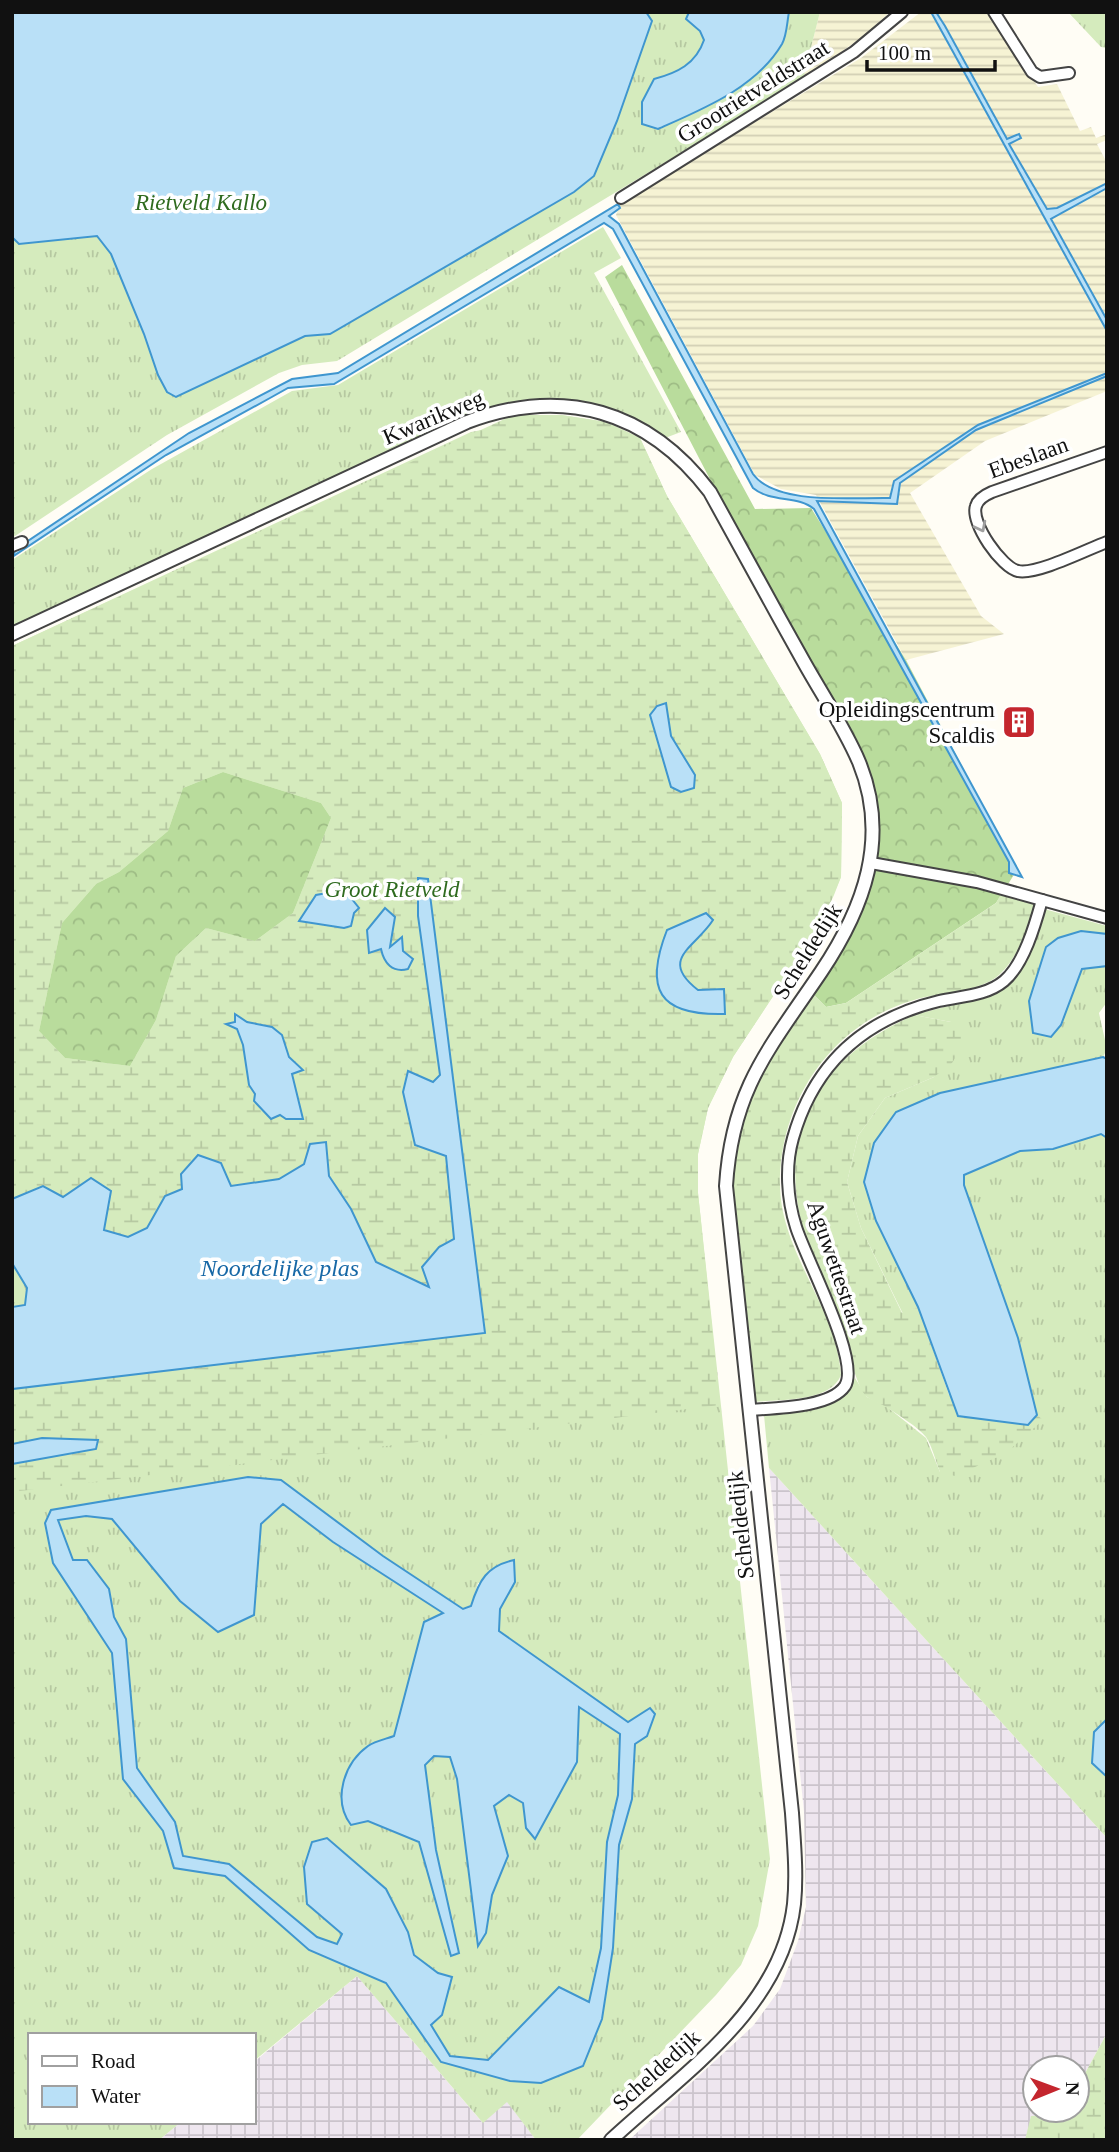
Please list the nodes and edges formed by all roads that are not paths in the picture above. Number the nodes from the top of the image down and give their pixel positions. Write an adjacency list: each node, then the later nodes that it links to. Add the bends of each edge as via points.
1 (901, 12): 4 (street, Grootrietveldstraat, via 844,59)
2 (994, 12): 3 (street, via 1032,72 1045,78)
3 (1069, 73)
4 (621, 198)
5 (1107, 452): 6 (street, Ebeslaan, one-way to 6, via 992,492 975,510 976,523 985,537 1005,564 1018,571 1033,570)
6 (1107, 542)
7 (12, 634): 8 (street, Kwarikweg, via 492,412 537,405 600,411 662,442 710,492 859,763 873,825)
8 (871, 867): 9 (street, via 977,882); 11 (street, Scheldedijk, via 843,940 754,1070 728,1150 726,1186)
9 (1042, 900): 10 (street); 11 (street, Aguwettestraat, via 1016,966 1004,981 985,993 912,1009 879,1023 825,1068 802,1107 791,1145 788,1185 795,1226 829,1307 849,1377 844,1388 821,1401)
10 (1107, 918)
11 (749, 1410): 12 (street, Scheldedijk, via 792,1813 794,1905 769,1983 744,2018)
12 (611, 2140)

